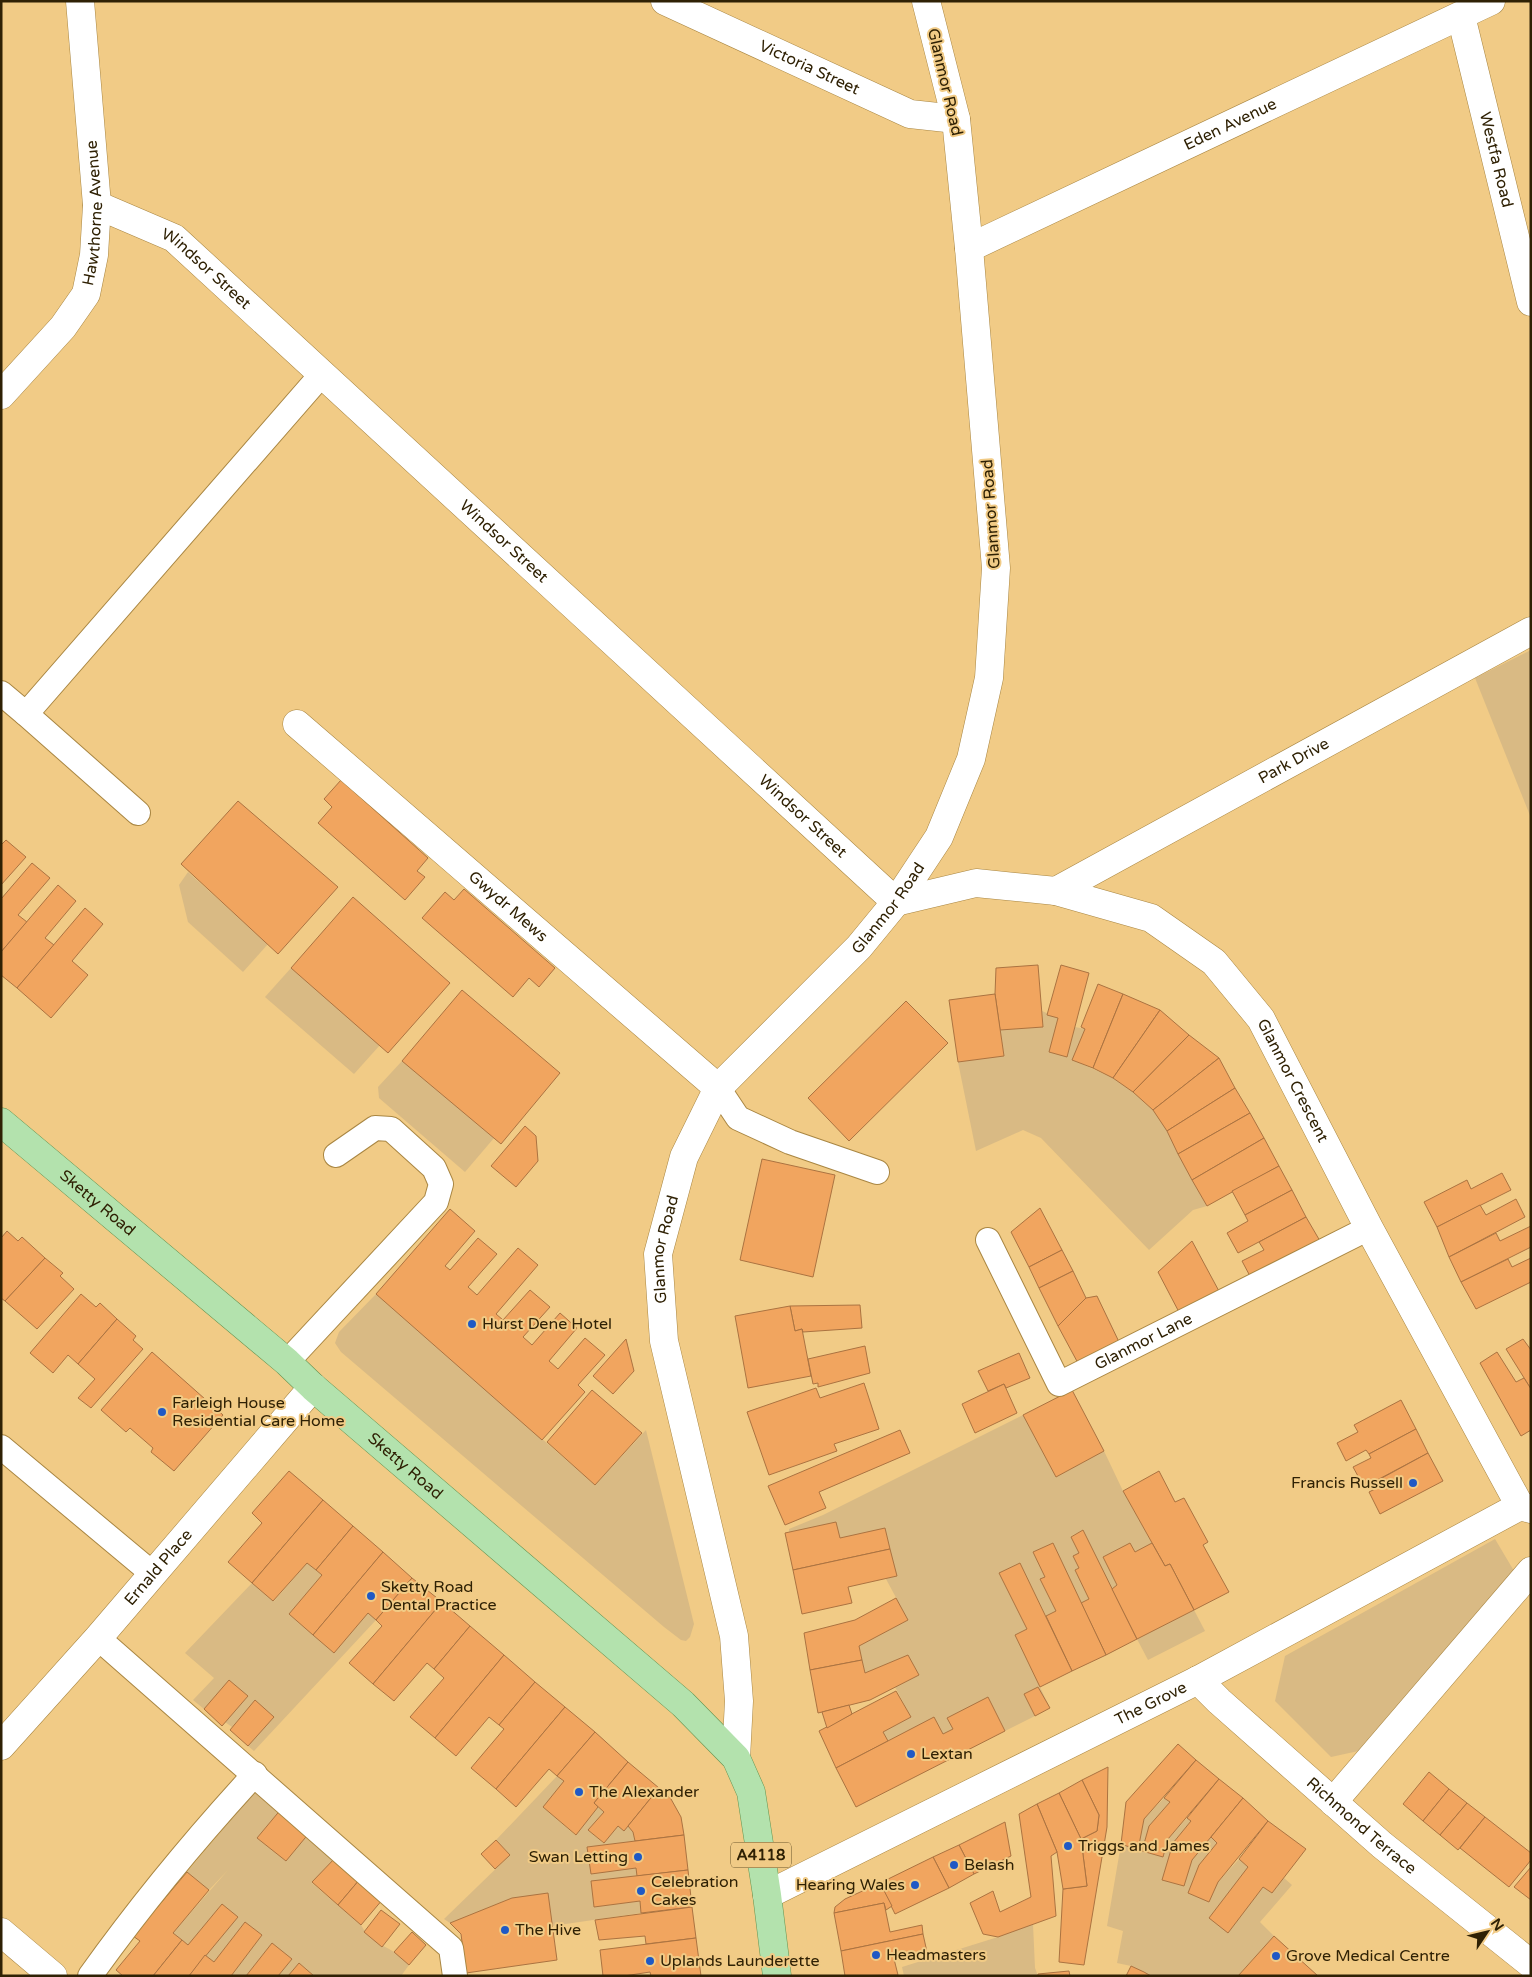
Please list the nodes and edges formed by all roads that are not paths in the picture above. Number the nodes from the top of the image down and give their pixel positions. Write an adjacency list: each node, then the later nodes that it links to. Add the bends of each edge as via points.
1 (80, 1): 7 (street, Hawthorne Avenue)
2 (665, 1): 6 (street, Victoria Street, via 910,114)
3 (926, 1): 6 (street, Glanmor Road)
4 (1491, 1): 5 (street, Eden Avenue)
5 (1461, 16): 8 (street, Eden Avenue); 9 (street, Westfa Road)
6 (956, 119): 8 (street, Glanmor Road)
7 (97, 205): 10 (street, Windsor Street, via 174,238); 11 (street, Hawthorne Avenue, via 94,256 86,294 63,326)
8 (969, 248): 18 (street, Glanmor Road, via 996,568 989,678 971,758 939,837)
9 (1531, 302)
10 (322, 374): 14 (lane); 18 (street, Windsor Street)
11 (1, 395)
12 (1531, 631): 17 (street, Park Drive)
13 (1, 693): 14 (lane)
14 (26, 714): 16 (lane)
15 (297, 724): 19 (street, Gwydr Mews)
16 (138, 813)
17 (1056, 891): 18 (street, Glanmor Crescent, via 976,883); 23 (street, Glanmor Crescent, via 1151,918 1214,962 1261,1018)
18 (896, 902): 19 (street, Glanmor Road, via 859,947)
19 (718, 1088): 22 (lane, via 738,1118 790,1142); 34 (street, Glanmor Road, via 684,1157 658,1254 664,1341 734,1636 739,1701)
20 (1, 1122): 25 (main road, Sketty Road / A4118)
21 (336, 1155): 25 (lane, via 375,1128 391,1129 434,1168 441,1184 436,1202)
22 (877, 1172)
23 (1370, 1228): 24 (lane, Glanmor Lane, via 1059,1384); 28 (street, Glanmor Crescent)
24 (988, 1240)
25 (287, 1362): 26 (main road, Sketty Road / A4118)
26 (313, 1387): 30 (street, Ernald Place); 34 (main road, Sketty Road / A4118, via 684,1704)
27 (1, 1448): 30 (lane)
28 (1525, 1507): 32 (street, The Grove)
29 (1531, 1571): 36 (street)
30 (153, 1574): 31 (street, Ernald Place)
31 (98, 1638): 33 (street, Ernald Place); 35 (lane)
32 (1198, 1680): 36 (street, Richmond Terrace); 37 (street, The Grove)
33 (1, 1746)
34 (736, 1758): 37 (main road, A4118, via 751,1792)
35 (255, 1774): 41 (lane, via 155,1892); 42 (lane, via 451,1948)
36 (1333, 1802): 39 (street, Richmond Terrace)
37 (767, 1895): 43 (main road, A4118)
38 (1, 1932): 40 (street)
39 (1531, 1964)
40 (53, 1976)
41 (90, 1976)
42 (455, 1976)
43 (777, 1976)

